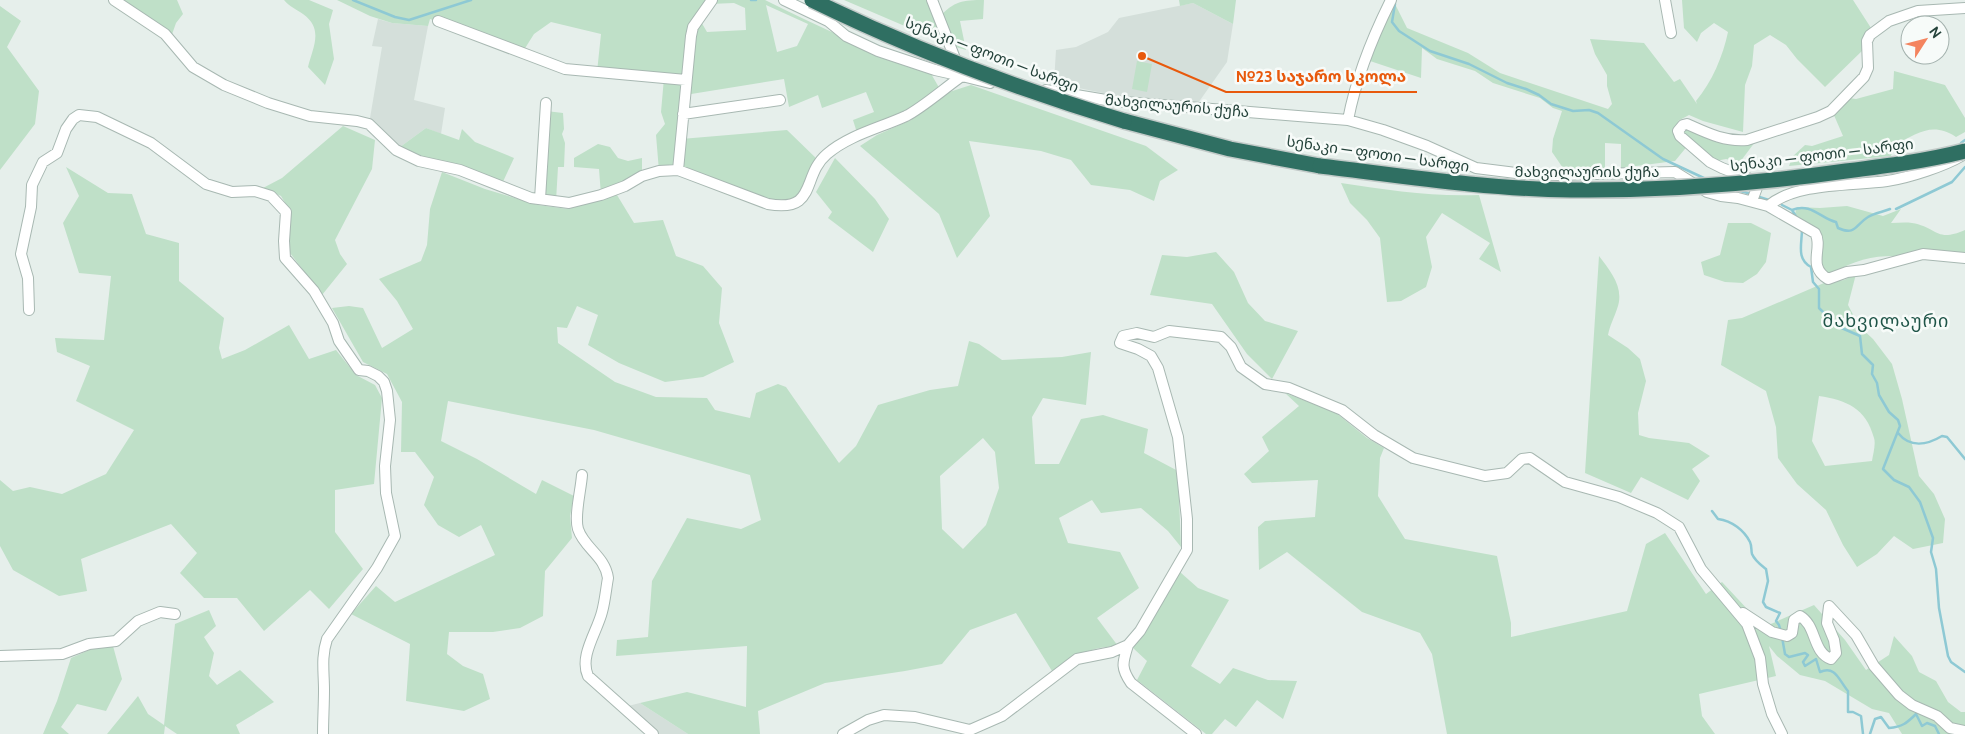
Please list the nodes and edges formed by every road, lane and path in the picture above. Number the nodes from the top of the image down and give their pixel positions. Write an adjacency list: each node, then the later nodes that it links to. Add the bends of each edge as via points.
1 (114, 0): 20 (street, via 164,34 193,67 224,85 310,116 369,124 396,150 419,161 460,170)
2 (712, 0): 12 (street, via 693,27)
3 (784, 0): 11 (street, მახვილაურის ქუჩა, via 828,20 846,36 878,50)
4 (812, 0): 17 (highway, სენაკი — ფოთი — სარფი, bridge, via 984,74 1067,104 1230,148 1320,166 1466,184 1570,190 1772,181)
5 (932, 0): 11 (street)
6 (1391, 0): 16 (street, via 1353,92)
7 (1665, 0): 10 (street)
8 (1965, 8): 19 (street, via 1907,14 1876,29 1867,42 1868,68 1864,77 1826,114 1737,141 1712,136 1687,124 1680,128 1680,136 1710,162 1756,181 1758,185)
9 (438, 21): 12 (street, via 566,69)
10 (1672, 33)
11 (962, 76): 16 (street, მახვილაურის ქუჩა, via 1003,88 1045,90 1112,102); 18 (street, via 908,115 834,148 819,161 806,194 793,204 768,204)
12 (686, 80): 15 (street)
13 (780, 100): 15 (street)
14 (546, 103): 20 (street)
15 (683, 114): 18 (street)
16 (1348, 120): 19 (street, მახვილაურის ქუჩა, via 1426,146 1476,168 1548,175 1675,172 1707,192)
17 (1965, 152): 21 (street, via 1951,163 1890,180 1805,190)
18 (678, 170): 20 (street, via 642,176 601,195 569,203)
19 (1754, 196): 21 (street, მახვილაურის ქუჩა)
20 (540, 199)
21 (1768, 206): 22 (street, მახვილაურის ქუჩა, via 1818,236 1817,264 1819,271 1828,279 1923,254)
22 (1965, 258)
23 (29, 310): 30 (street, via 28,278 21,254 32,185 43,162 57,153 66,129 79,115 97,117 151,143 206,184 232,192 256,191 271,196 286,212 285,258 314,291 333,323 338,341 359,370 368,371 384,382 390,408 384,466 394,536 377,568 323,649)
24 (582, 474): 31 (street, via 576,517 578,528 584,541 600,557 608,578 602,614 592,637 586,670 588,676)
25 (1734, 608): 27 (street, via 1701,569 1678,527 1657,514 1620,497 1565,482 1530,458 1522,458 1506,473 1485,476 1413,458 1374,435 1342,410 1289,388 1265,384 1241,367 1222,337 1169,331 1154,337 1137,333 1124,336 1120,343 1151,356 1158,368 1178,437 1188,531 1187,550 1140,631); 29 (street, via 1772,632 1787,636 1792,633 1794,620 1800,616 1807,620 1818,646 1831,659 1836,654 1827,623 1829,606 1856,635 1874,666 1899,695 1937,716 1950,728); 34 (street, via 1747,624 1760,658 1763,684)
26 (175, 614): 28 (street, via 160,612 138,621 116,641 90,644 62,654)
27 (1128, 645): 32 (street, via 1112,652 1077,659 1002,716 970,730 884,715); 33 (street, via 1122,663 1124,673)
28 (0, 656)
29 (1965, 731)
30 (322, 734)
31 (653, 734)
32 (843, 734)
33 (1196, 734)
34 (1782, 734)

